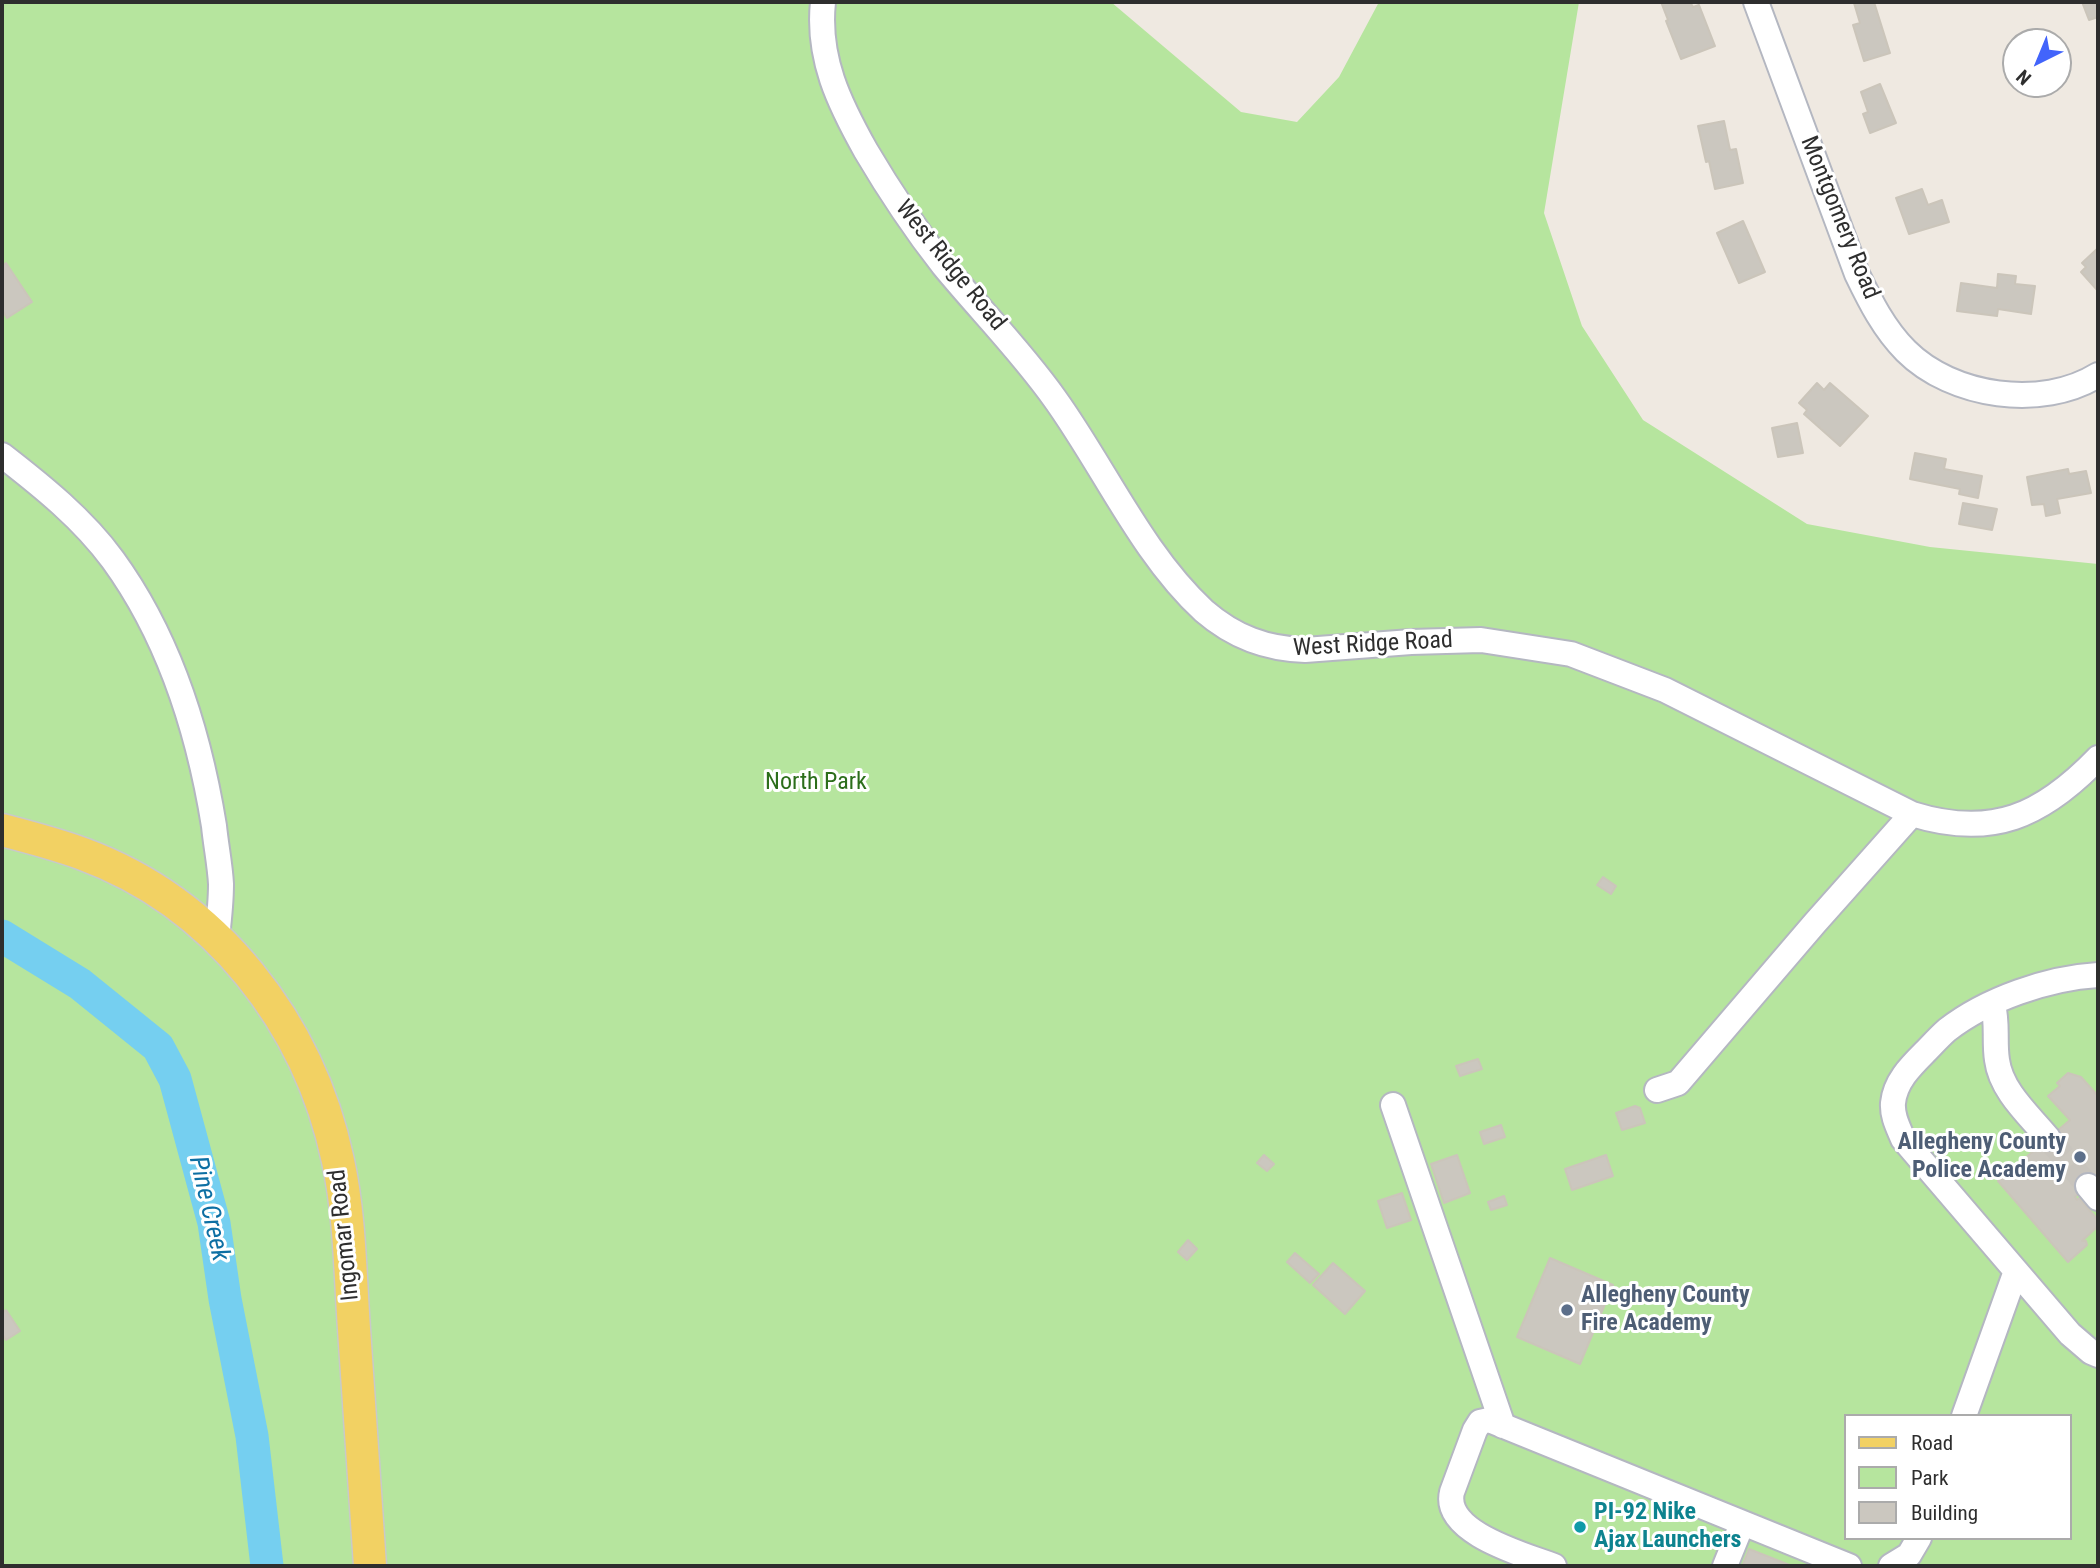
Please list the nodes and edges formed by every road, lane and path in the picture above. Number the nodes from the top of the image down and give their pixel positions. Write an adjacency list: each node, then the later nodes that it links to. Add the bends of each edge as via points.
1 (822, 2): 6 (street, West Ridge Road, via 821,40 830,77 850,123 890,189 943,264 1043,381 1165,567 1221,624 1282,650 1482,640 1571,654 1665,690)
2 (1756, 2): 3 (street, Montgomery Road, via 1857,274 1871,303 1907,352 1961,386 2004,395 2070,388)
3 (2098, 375)
4 (2, 454): 8 (street, via 72,514 113,560 177,680 198,746 212,816 221,884)
5 (2098, 758): 6 (street, West Ridge Road, via 2064,789 2012,819 1955,825)
6 (1912, 814): 11 (street, via 1678,1083)
7 (2, 830): 8 (main road, Ingomar Road, via 85,854 120,871 174,903)
8 (217, 937): 20 (main road, Ingomar Road, via 267,995 306,1060 339,1163)
9 (2098, 975): 10 (street, via 2049,983)
10 (1993, 1005): 13 (street, via 1999,1074); 14 (street, via 1947,1031 1910,1067 1898,1084 1893,1111 1903,1139)
11 (1657, 1090)
12 (1393, 1105): 17 (street)
13 (2048, 1139)
14 (2016, 1271): 15 (street, via 2070,1334); 16 (street)
15 (2098, 1355)
16 (1965, 1414)
17 (1503, 1426): 18 (street); 21 (street, via 1489,1420 1477,1426 1452,1492 1452,1507 1480,1536)
18 (1742, 1524): 22 (street); 23 (street)
19 (1918, 1540): 24 (street, via 1909,1555)
20 (370, 1566)
21 (1554, 1566)
22 (1725, 1566)
23 (1849, 1566)
24 (1891, 1566)

